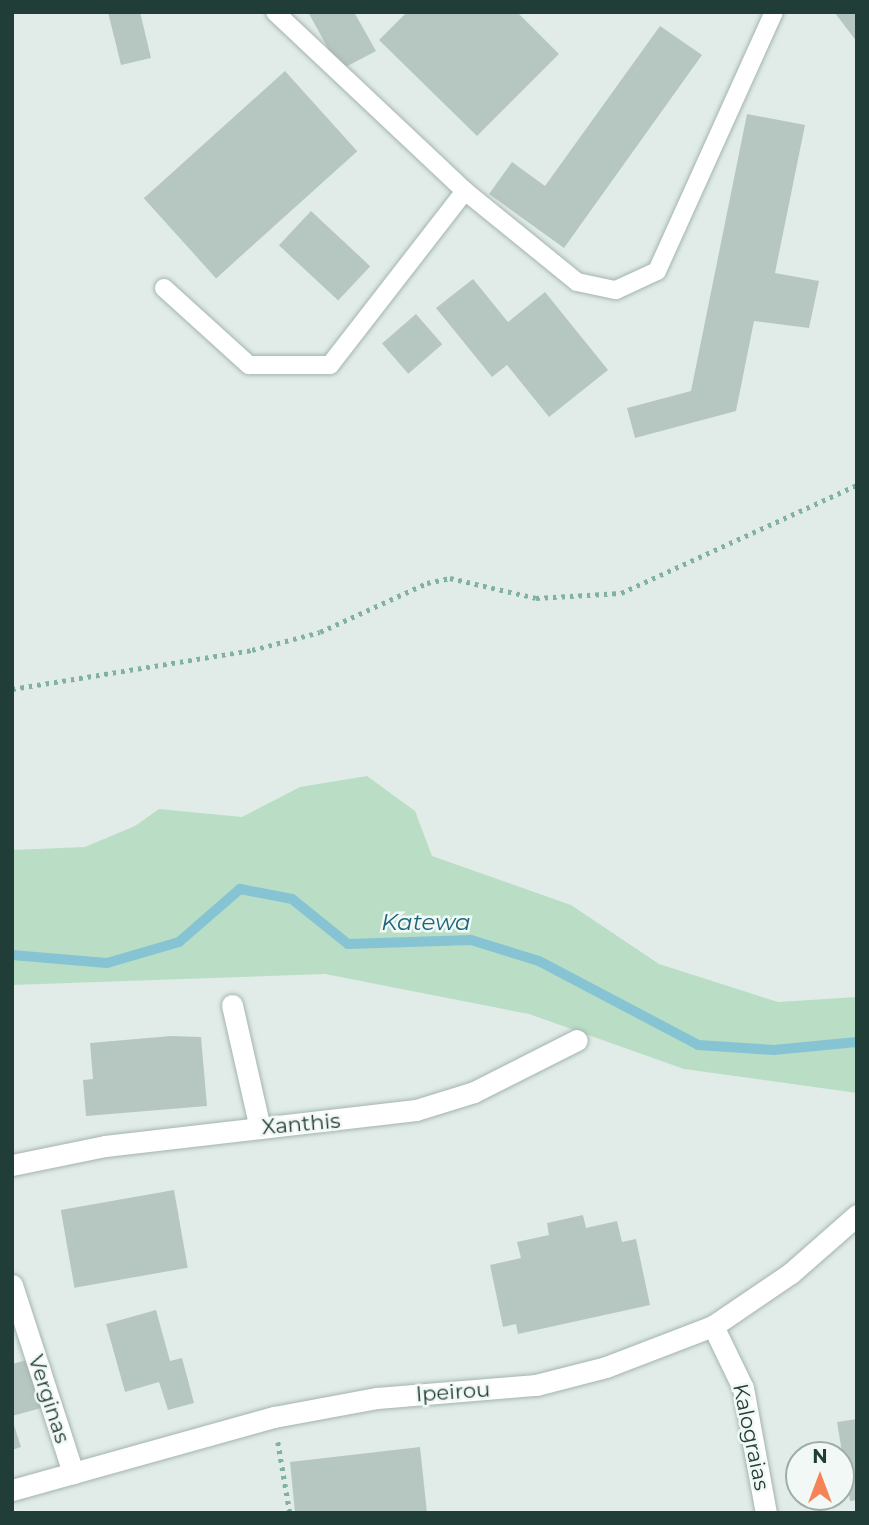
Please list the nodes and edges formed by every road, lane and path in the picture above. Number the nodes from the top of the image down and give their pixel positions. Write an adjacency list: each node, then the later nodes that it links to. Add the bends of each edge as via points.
1 (275, 12): 3 (lane)
2 (774, 12): 3 (lane, via 657,271 616,290 577,282)
3 (465, 191): 4 (lane, via 330,365 249,365)
4 (164, 288)
5 (857, 485): 6 (path, via 621,593 536,598 450,578 427,583 320,632 251,650)
6 (12, 689)
7 (232, 1005): 9 (street)
8 (577, 1040): 9 (street, Xanthis, via 474,1092 416,1110)
9 (260, 1128): 10 (street, Xanthis, via 105,1146)
10 (12, 1165)
11 (857, 1215): 13 (street, Ipeirou, via 792,1273)
12 (12, 1285): 15 (street, Verginas)
13 (713, 1325): 14 (street, Ipeirou, via 568,1380 377,1398); 18 (street, Kalograias, via 743,1388)
14 (274, 1418): 15 (street, Ipeirou); 17 (path)
15 (73, 1473): 16 (street, Ipeirou)
16 (12, 1490)
17 (290, 1513)
18 (766, 1513)

